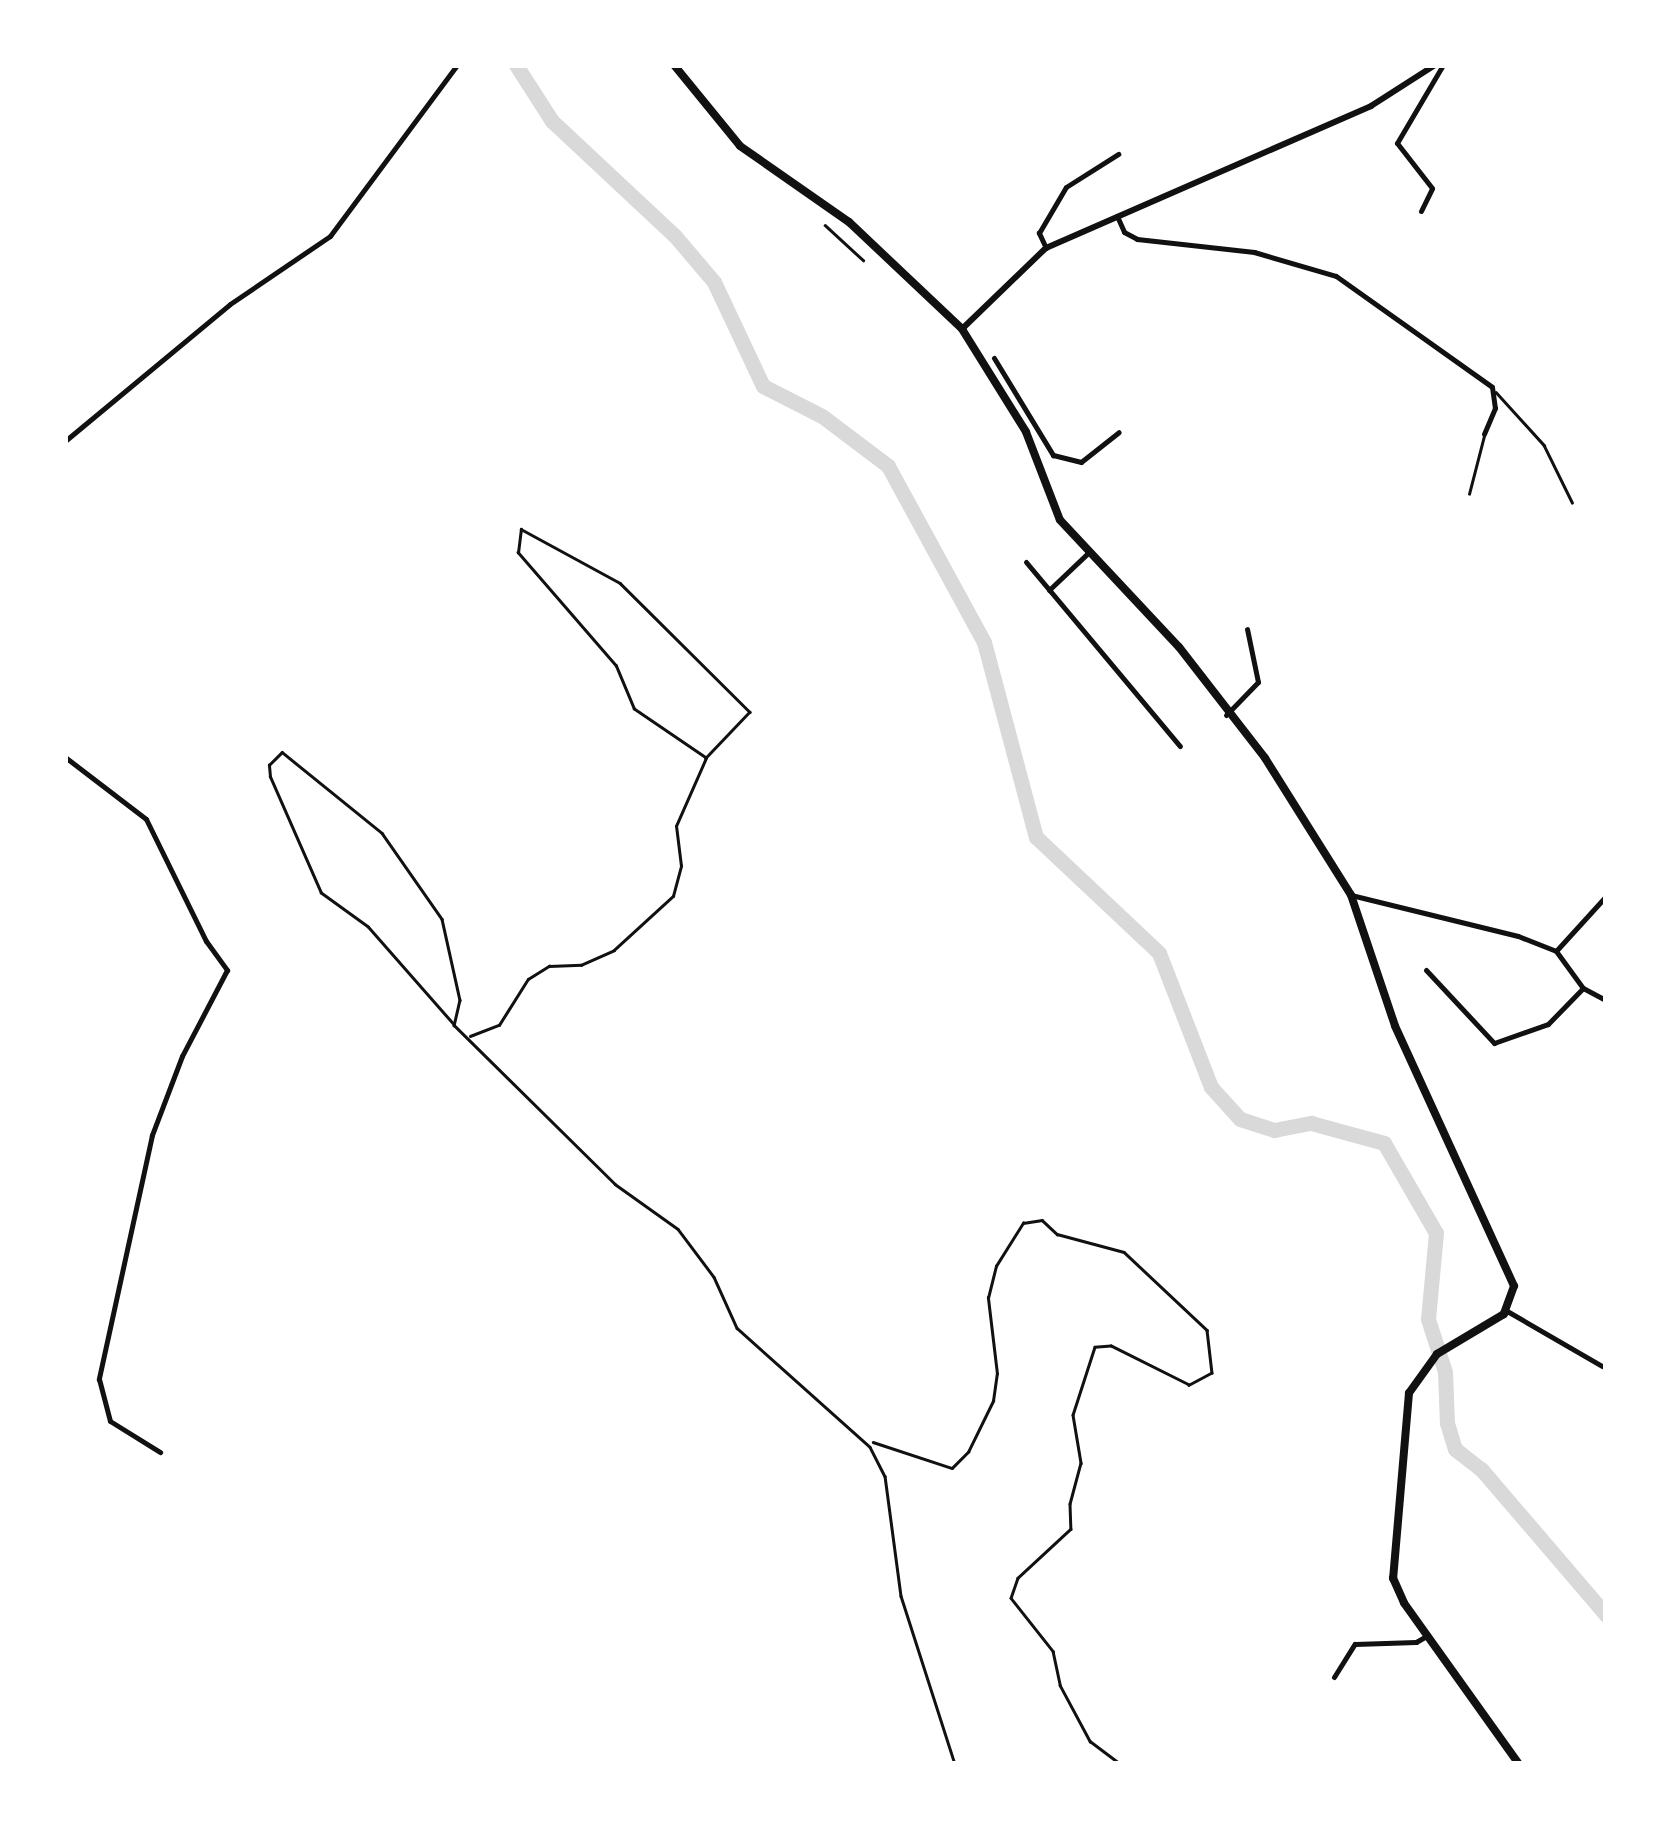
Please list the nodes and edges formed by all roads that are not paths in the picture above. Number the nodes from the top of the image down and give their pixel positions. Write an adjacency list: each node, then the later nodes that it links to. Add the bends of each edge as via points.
1 (457, 65): 17 (street, via 330,236 230,304)
2 (674, 65): 10 (main road, via 740,146 848,222)
3 (1439, 65): 5 (street, via 1398,140 1400,153 1432,188); 6 (street, via 1372,106)
4 (1118, 154): 8 (street, via 1066,187 1039,233)
5 (1422, 210)
6 (1117, 216): 8 (street); 14 (street, via 1136,239 1254,252 1328,271)
7 (826, 225): 9 (lane)
8 (1046, 248): 10 (street)
9 (862, 260)
10 (962, 329): 13 (main road)
11 (994, 358): 12 (street)
12 (1000, 368): 13 (street); 18 (street)
13 (991, 374): 19 (main road)
14 (1496, 392): 16 (street); 21 (lane, via 1541,441)
15 (1120, 432): 18 (street, via 1081,462 1062,460)
16 (1484, 434): 20 (lane)
17 (65, 441)
18 (1044, 443): 19 (street)
19 (1034, 448): 22 (main road, via 1054,512)
20 (1469, 494)
21 (1572, 502)
22 (1089, 552): 24 (street); 26 (main road, via 1179,647)
23 (1026, 562): 24 (street)
24 (1049, 590): 27 (street)
25 (1247, 629): 26 (street, via 1258,682)
26 (1226, 714): 29 (main road, via 1264,758)
27 (1180, 746)
28 (65, 757): 38 (street, via 146,819 206,942 227,970 182,1056 152,1134 99,1379 110,1420)
29 (1351, 895): 31 (street, via 1518,936); 36 (main road, via 1395,1026 1511,1274)
30 (1606, 896): 31 (street)
31 (1556, 952): 33 (street)
32 (1426, 970): 33 (street, via 1494,1043 1548,1024)
33 (1583, 988): 34 (street)
34 (1606, 1000)
35 (454, 1025): 41 (lane, via 615,1184 678,1229 714,1277 737,1328 860,1435 885,1476 901,1596)
36 (1507, 1311): 37 (street); 39 (main road, via 1441,1352 1416,1380 1404,1410 1404,1497 1393,1566 1400,1596)
37 (1602, 1366)
38 (160, 1452)
39 (1428, 1635): 40 (street, via 1416,1642 1355,1644); 42 (main road)
40 (1334, 1677)
41 (955, 1764)
42 (1518, 1764)

